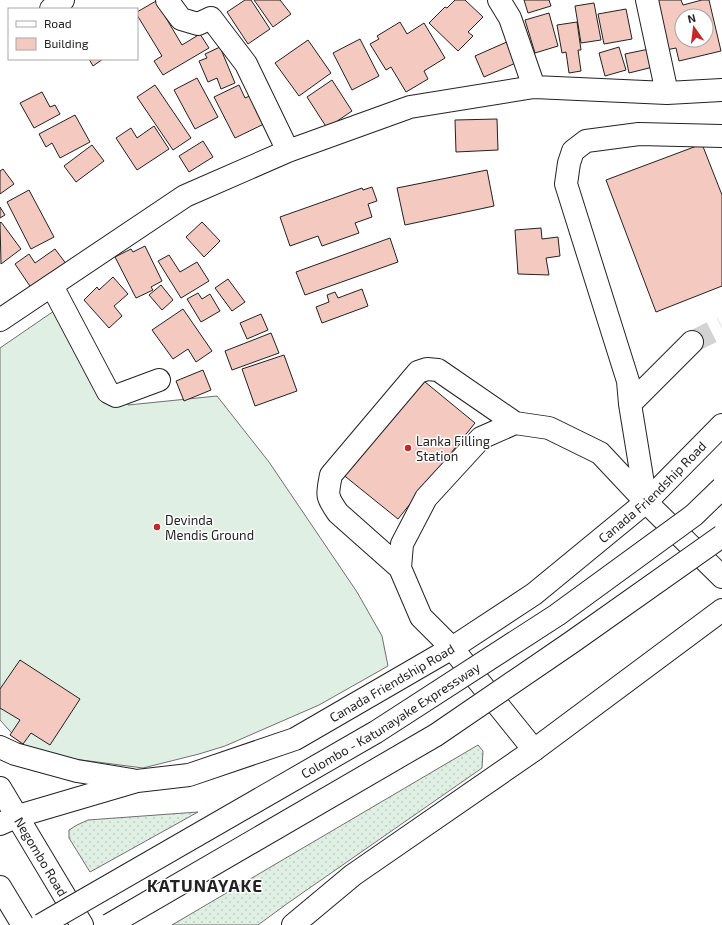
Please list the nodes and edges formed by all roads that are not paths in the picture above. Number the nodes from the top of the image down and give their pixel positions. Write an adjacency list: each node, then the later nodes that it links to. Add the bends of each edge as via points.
1 (63, 0): 5 (main road)
2 (167, 0): 10 (main road, via 181,19 198,24 211,18 246,64)
3 (499, 0): 6 (main road, via 510,18)
4 (647, 0): 8 (main road)
5 (52, 8)
6 (534, 86): 8 (main road); 10 (main road, via 410,107)
7 (722, 90): 8 (main road)
8 (667, 93)
9 (722, 136): 15 (main road, via 639,134 586,141 573,151 566,184 628,381)
10 (288, 151): 11 (main road, via 186,196)
11 (52, 286): 12 (main road); 14 (main road, via 108,392 116,396)
12 (0, 320)
13 (692, 342): 15 (main road)
14 (159, 380)
15 (630, 404): 19 (main road)
16 (515, 423): 19 (main road, via 549,428 600,453); 21 (main road, via 481,438 426,498 402,544); 21 (main road, via 438,370 427,368 418,372 331,476 328,494 338,513)
17 (722, 425): 19 (main road, Canada Friendship Road)
18 (722, 488): 33 (main road, Colombo - Katunayake Expressway, bridge, via 694,515 556,615 376,732)
19 (646, 502): 22 (main road); 24 (main road, Canada Friendship Road, via 534,594)
20 (722, 536): 35 (main road, bridge, via 566,647 436,735)
21 (400, 568): 24 (main road, via 421,617)
22 (722, 576)
23 (722, 610): 26 (main road)
24 (452, 648): 26 (main road); 27 (main road, Canada Friendship Road, via 296,739 189,775)
25 (0, 747): 27 (main road, via 15,754 77,771)
26 (534, 750): 30 (main road)
27 (137, 781): 29 (main road, Canada Friendship Road)
28 (0, 788): 29 (main road, Negombo Road)
29 (9, 820): 34 (main road, Negombo Road)
30 (354, 876): 36 (main road); 37 (main road)
31 (0, 887): 32 (main road)
32 (23, 925)
33 (42, 925)
34 (82, 925)
35 (109, 925)
36 (293, 925)
37 (300, 925)

